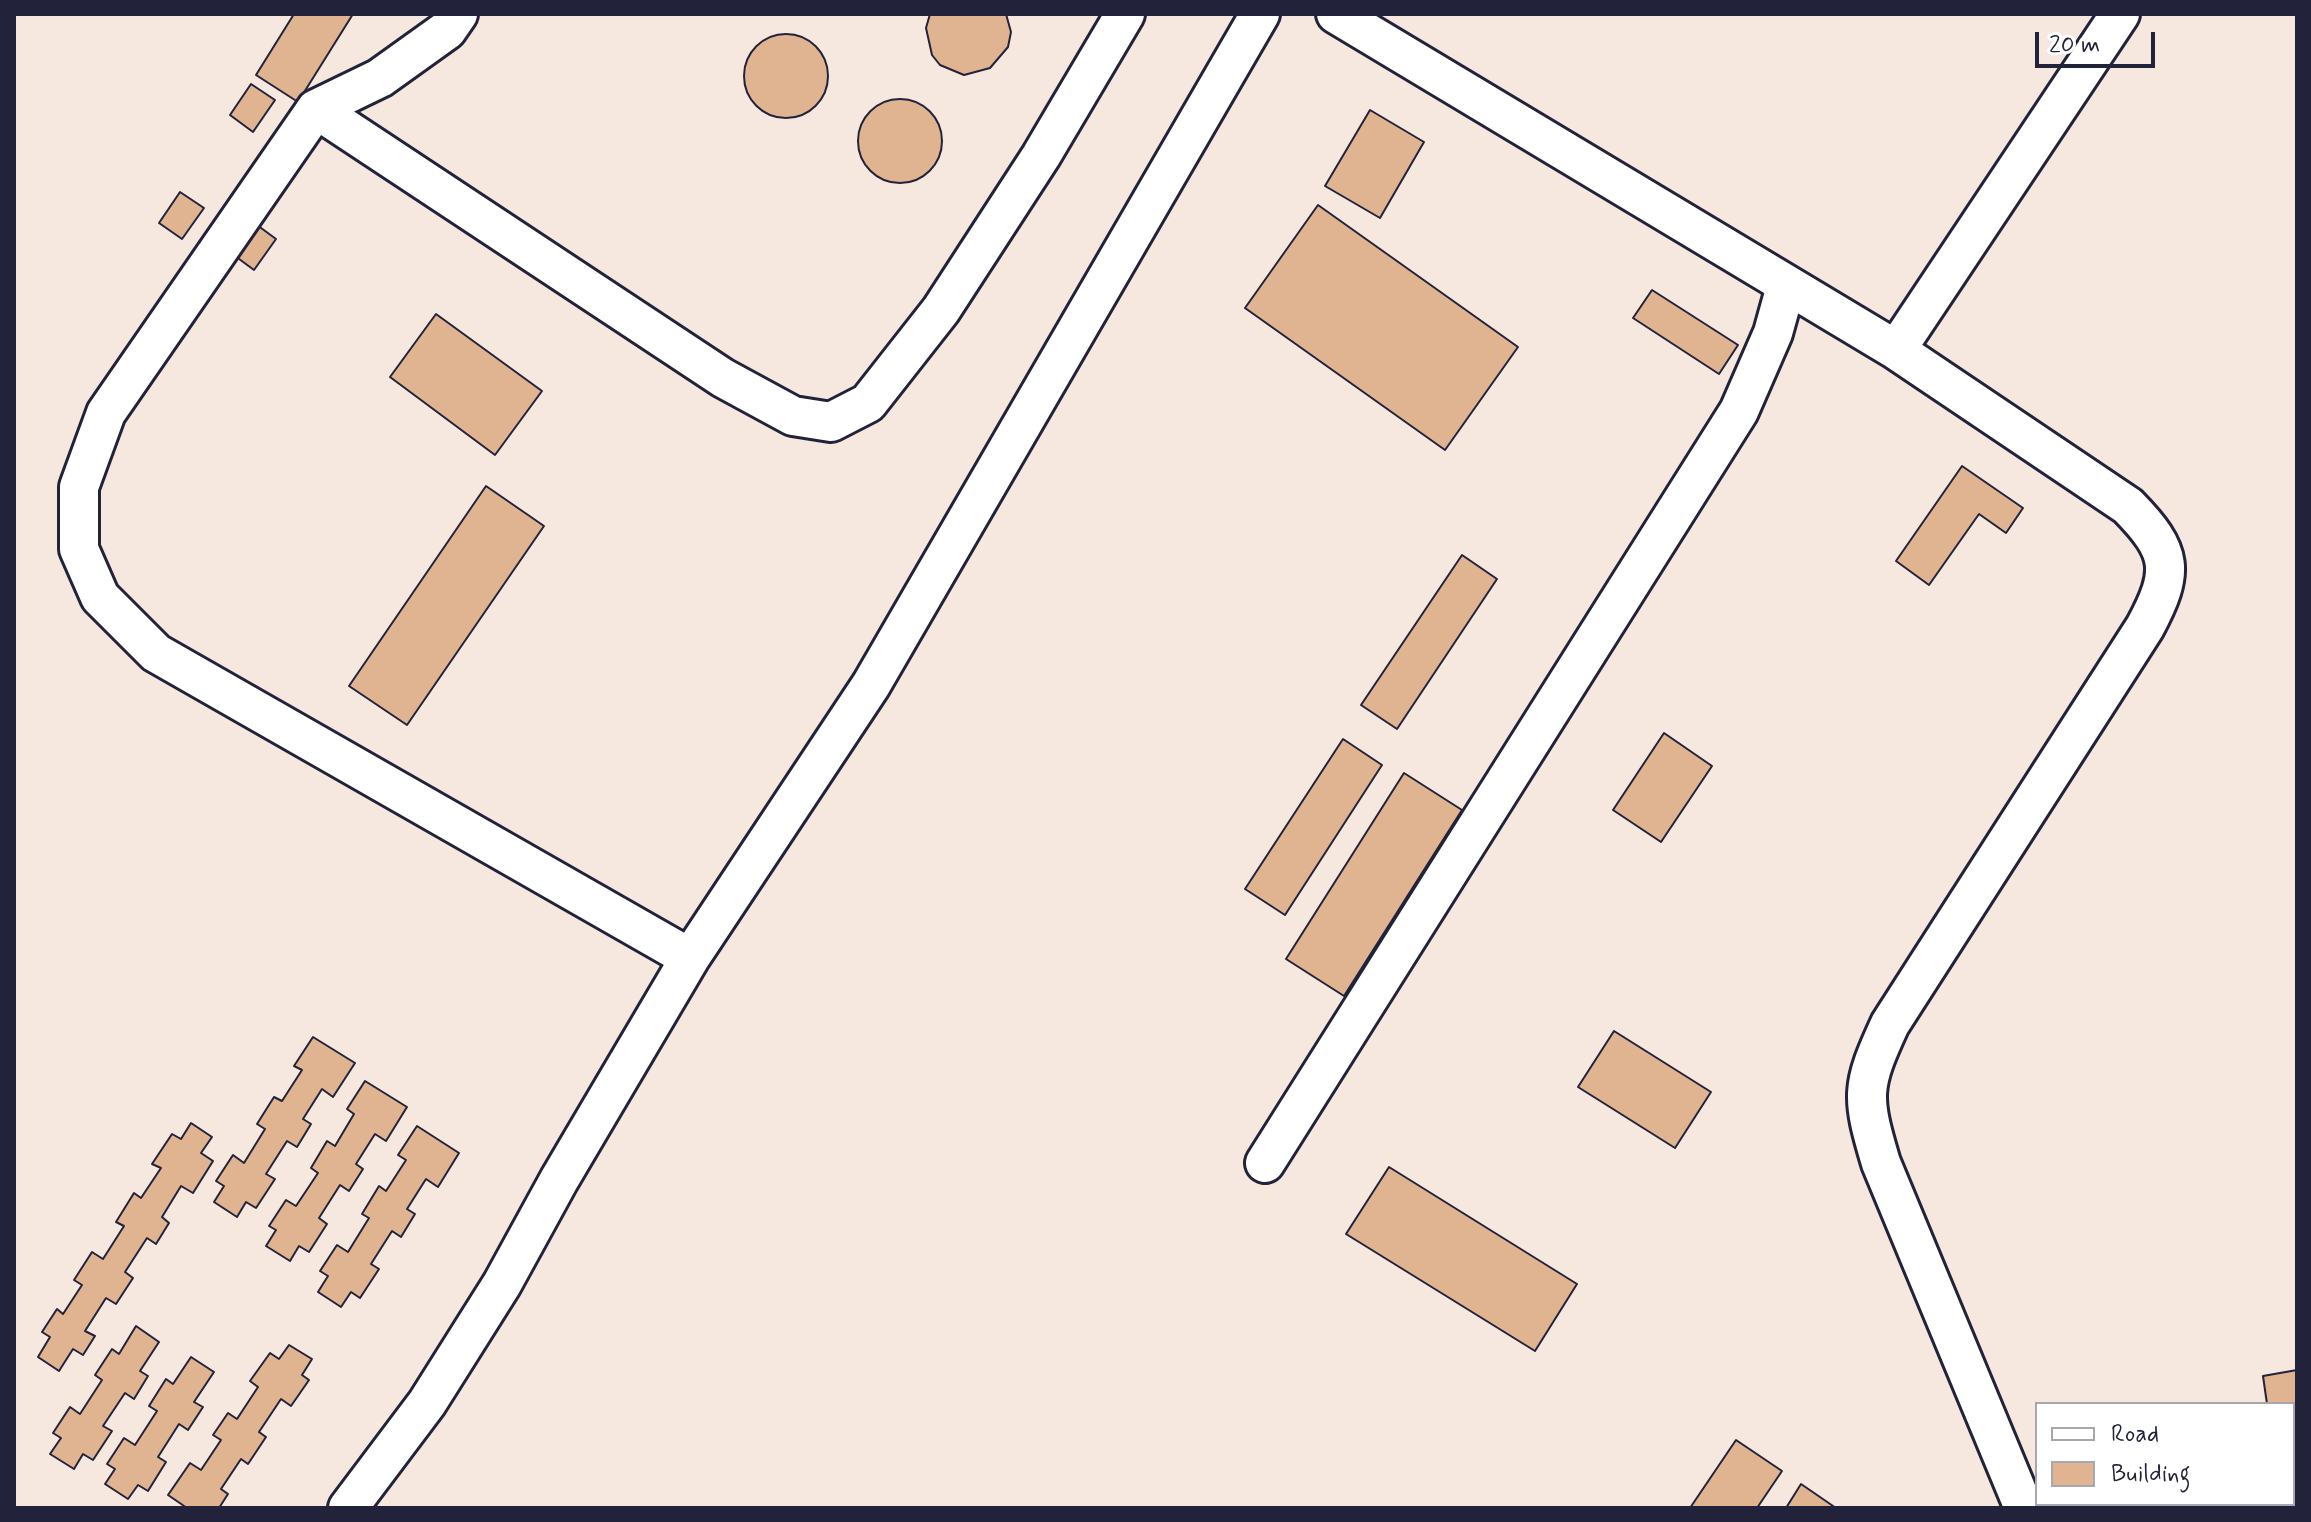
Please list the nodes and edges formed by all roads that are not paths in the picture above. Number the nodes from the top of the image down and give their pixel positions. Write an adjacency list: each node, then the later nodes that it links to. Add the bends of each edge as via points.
1 (458, 14): 6 (lane, via 447,30 380,78)
2 (1125, 14): 6 (lane, via 941,310 868,403 831,422 793,416 723,378)
3 (1260, 14): 9 (lane, via 871,685)
4 (1336, 14): 7 (lane)
5 (2120, 14): 8 (lane)
6 (316, 109): 9 (lane, via 106,413 79,487 79,549 100,597 156,653)
7 (1786, 286): 8 (lane); 10 (lane, via 1773,333 1739,411)
8 (1896, 350): 12 (lane, via 2128,506 2151,531 2165,559 2165,590 2145,627 1890,1024 1867,1074 1867,1116 1881,1163)
9 (690, 958): 11 (lane, via 502,1284 427,1403)
10 (1265, 1163)
11 (348, 1508)
12 (2024, 1508)

